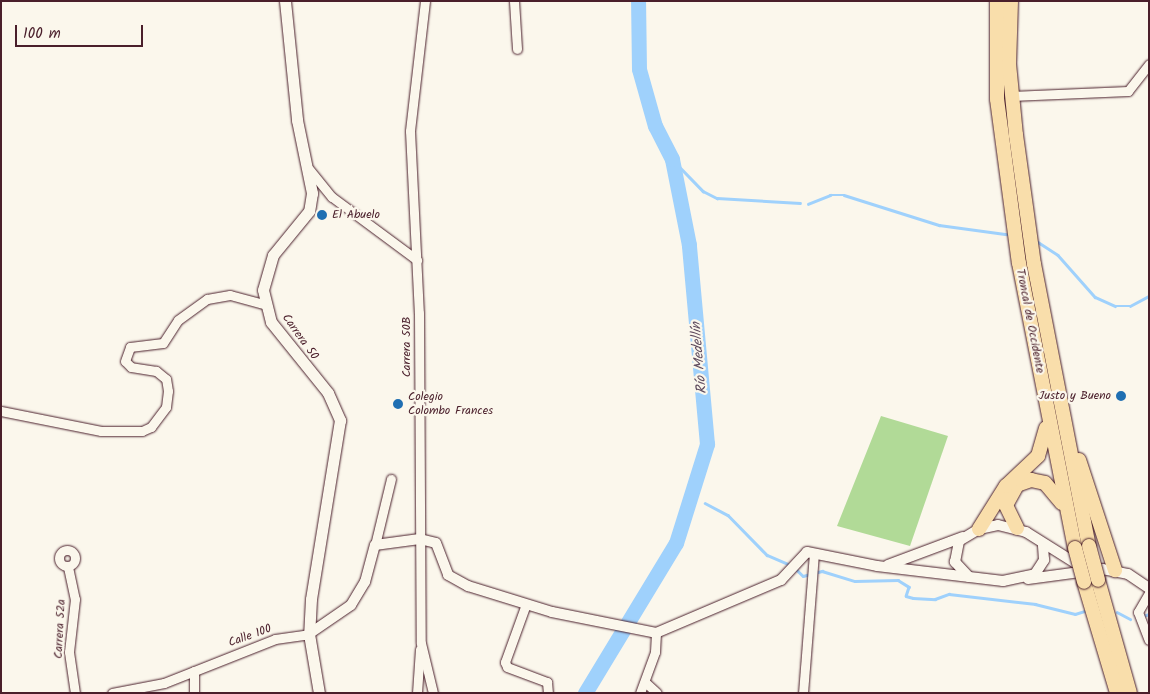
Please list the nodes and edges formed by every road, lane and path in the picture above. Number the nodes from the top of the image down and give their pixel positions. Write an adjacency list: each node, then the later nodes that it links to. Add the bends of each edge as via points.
1 (285, 1): 9 (main road, via 297,120)
2 (425, 1): 10 (street, Carrera 50B, via 410,110)
3 (514, 1): 6 (street)
4 (997, 1): 13 (highway, Troncal de Occidente, via 995,68 1001,138)
5 (1011, 1): 8 (highway, Troncal de Occidente)
6 (517, 49)
7 (1149, 64): 8 (street, via 1128,91)
8 (1011, 96): 12 (highway, Troncal de Occidente)
9 (306, 164): 10 (street, via 332,197); 11 (main road, via 312,193 309,211 266,270)
10 (417, 260): 20 (street, Carrera 50B)
11 (264, 304): 14 (street, via 230,295 207,299 178,320 163,343 130,347 125,361 131,367 156,371 166,379 168,391 166,407 151,427 142,431 101,431); 35 (main road, Carrera 50, via 290,349 332,400 340,420 311,599)
12 (1050, 348): 23 (highway, Troncal de Occidente); 27 (highway)
13 (1045, 405): 16 (highway, Troncal de Occidente); 18 (highway, via 1046,440 1038,456 1006,486)
14 (1, 411)
15 (390, 479): 21 (street, Calle 100)
16 (1066, 510): 17 (highway, via 1045,483 1025,481 1011,490 1006,505); 23 (highway, Troncal de Occidente)
17 (1017, 528): 18 (street); 22 (street)
18 (979, 529): 19 (street)
19 (964, 536): 26 (street, via 906,560); 28 (street, via 954,555 958,569)
20 (420, 539): 21 (street); 33 (street, via 436,543 448,575 455,581); 37 (street, Carrera 50B)
21 (375, 544): 35 (street, Calle 100, via 365,582 351,606)
22 (1042, 545): 29 (street); 30 (street, via 1041,568)
23 (1082, 547): 29 (highway, Troncal de Occidente, bridge)
24 (814, 554): 26 (street); 34 (street, via 806,552 781,580); 49 (street)
25 (68, 566): 40 (street, Carrera 52a, via 76,599 69,652)
26 (877, 566): 28 (street)
27 (1115, 570): 29 (street); 31 (street)
28 (970, 577): 30 (street)
29 (1090, 577): 30 (street); 50 (highway, Troncal de Occidente); 51 (highway, Troncal de Occidente)
30 (1020, 579)
31 (1149, 588)
32 (1149, 594): 36 (street, via 1138,612)
33 (526, 604): 34 (street); 46 (street, via 505,662 508,667 547,682)
34 (656, 633): 39 (street)
35 (309, 634): 38 (street, Calle 100, via 275,638); 43 (main road, Carrera 50)
36 (1149, 640)
37 (421, 644): 44 (street); 45 (street, Carrera 50B)
38 (194, 671): 41 (street, Calle 100); 42 (street)
39 (645, 682): 47 (street); 48 (street)
40 (75, 693)
41 (112, 693)
42 (194, 693)
43 (319, 693)
44 (417, 693)
45 (433, 693)
46 (548, 693)
47 (640, 693)
48 (657, 693)
49 (803, 693)
50 (1117, 693)
51 (1130, 693)

